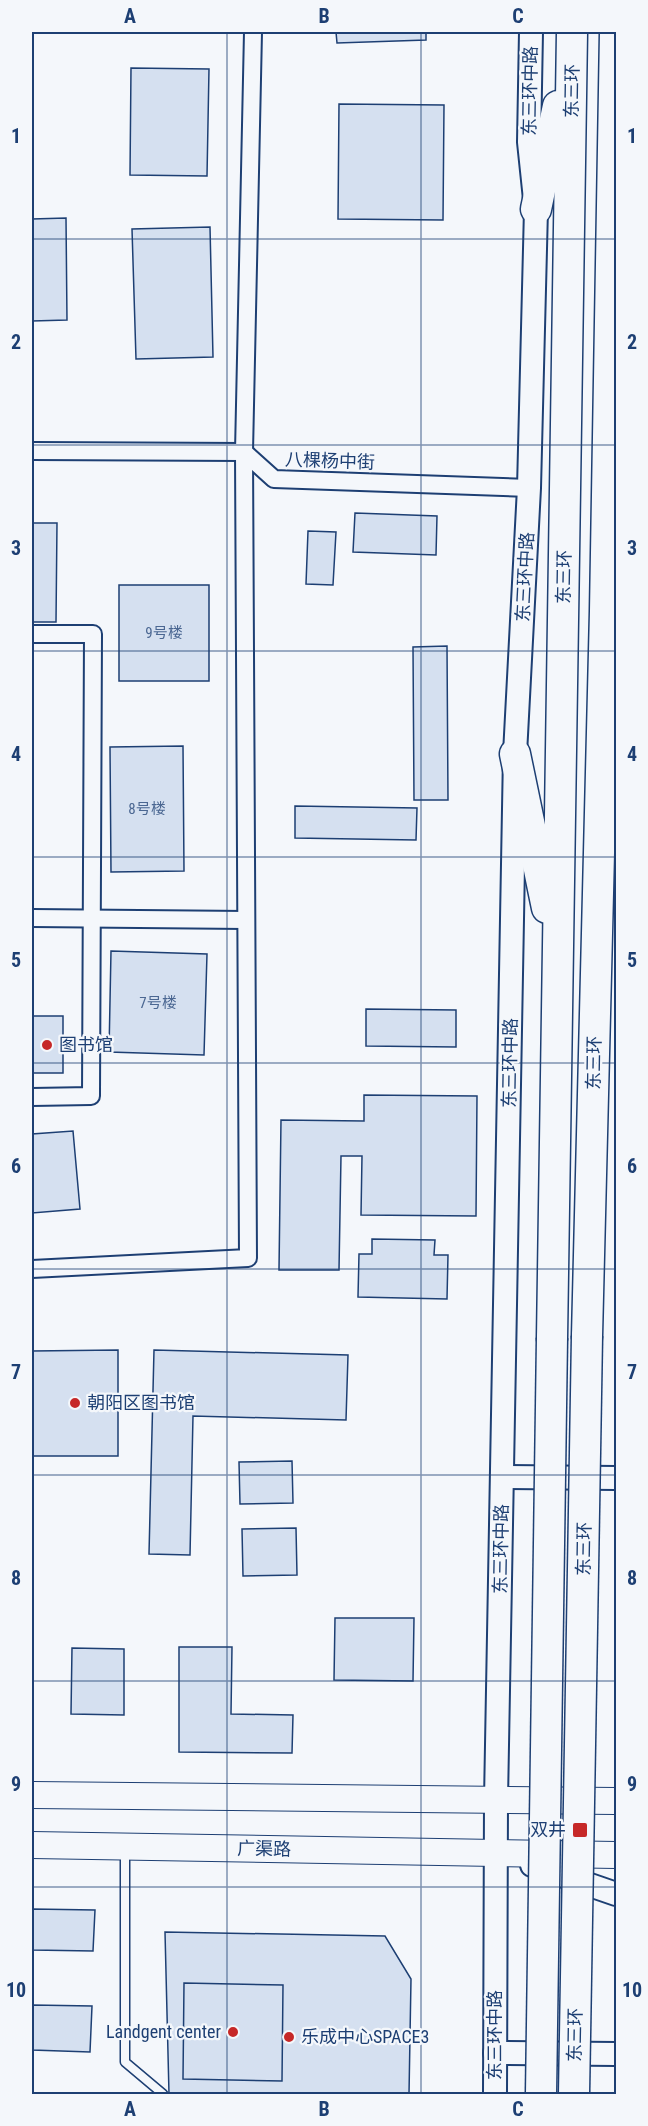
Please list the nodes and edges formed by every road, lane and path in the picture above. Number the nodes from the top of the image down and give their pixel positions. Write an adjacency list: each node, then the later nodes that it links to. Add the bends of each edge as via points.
1 (253, 32): 7 (street)
2 (531, 32): 5 (street, 东三环中路, via 529,142)
3 (615, 32): 16 (highway, 东三环)
4 (572, 35): 5 (highway); 15 (highway, 东三环)
5 (536, 209): 8 (street, 东三环中路)
6 (32, 451): 7 (street)
7 (244, 452): 8 (street, 八棵杨中街, via 274,479); 14 (street)
8 (529, 488): 10 (street, 东三环中路)
9 (32, 634): 13 (street, via 93,634)
10 (515, 754): 15 (highway); 19 (street, 东三环中路)
11 (616, 908): 16 (highway)
12 (32, 918): 13 (street)
13 (92, 919): 14 (street); 17 (street, via 91,1096)
14 (246, 920): 18 (street, via 248,1258)
15 (558, 964): 33 (highway, 东三环, bridge)
16 (596, 1017): 34 (highway, 东三环, bridge)
17 (32, 1097)
18 (32, 1269)
19 (502, 1477): 20 (street); 22 (street, 东三环中路)
20 (616, 1478)
21 (32, 1795): 22 (main road)
22 (496, 1800): 23 (main road); 26 (street, 东三环中路)
23 (616, 1801)
24 (32, 1845): 25 (main road, 广渠路)
25 (125, 1847): 26 (main road, 广渠路); 31 (lane, via 125,2062)
26 (496, 1852): 27 (main road, 广渠路); 28 (street); 29 (street, 东三环中路)
27 (616, 1855)
28 (616, 1894)
29 (495, 2053): 30 (street); 32 (street, 东三环中路)
30 (616, 2054)
31 (164, 2094)
32 (495, 2094)
33 (541, 2094)
34 (574, 2094)

